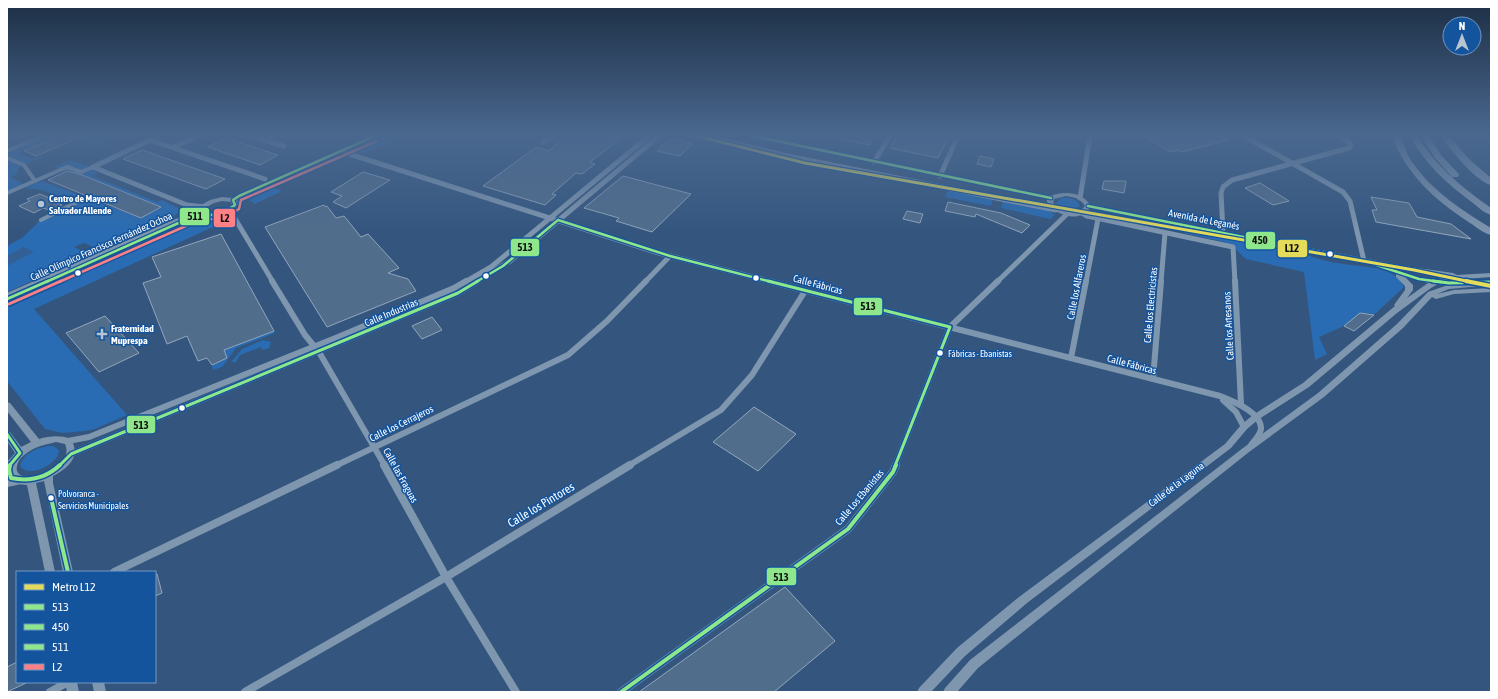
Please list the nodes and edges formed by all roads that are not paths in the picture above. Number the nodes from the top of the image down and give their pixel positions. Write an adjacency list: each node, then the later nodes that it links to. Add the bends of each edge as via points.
1 (26, 169): 24 (street)
2 (64, 169): 24 (street)
3 (72, 169): 4 (street, via 81,172)
4 (89, 169)
5 (97, 169): 33 (street)
6 (235, 169): 23 (street)
7 (289, 169): 23 (street)
8 (300, 169): 29 (street)
9 (395, 169): 39 (street, Calle Fábricas)
10 (610, 169): 39 (street, Calle Industrias)
11 (620, 169): 42 (street, Calle Industrias)
12 (851, 169): 34 (street)
13 (905, 169): 22 (street)
14 (943, 169): 22 (street)
15 (1085, 169): 28 (street)
16 (1276, 169): 43 (street, via 1232,180 1223,187)
17 (1303, 169): 48 (street, via 1336,186 1347,196)
18 (1413, 169): 44 (highway, via 1446,201)
19 (1438, 169): 36 (highway)
20 (1448, 169): 31 (highway)
21 (1475, 169): 25 (highway)
22 (940, 176): 27 (street)
23 (265, 179): 29 (street)
24 (35, 182): 26 (street)
25 (1491, 182)
26 (7, 193)
27 (1051, 198): 28 (street, via 1061,194); 34 (street, via 1051,205)
28 (1080, 198): 32 (street)
29 (230, 199): 33 (street, Calle Olímpico Francisco Fernández Ochoa, via 212,201); 35 (street, via 235,203)
30 (81, 200): 41 (street)
31 (1491, 204)
32 (1088, 206): 37 (street); 43 (street, Avenida de Leganés)
33 (203, 209): 35 (street, via 212,215); 55 (street, Calle Olímpico Francisco Fernández Ochoa, via 183,221)
34 (1056, 210): 38 (street)
35 (227, 212): 59 (street, Calle las Fraguas, via 231,212 305,335)
36 (1491, 212)
37 (1082, 213): 38 (street); 40 (street, Avenida de Leganés)
38 (1067, 214): 58 (street, Calle Los Ebanistas)
39 (550, 218): 42 (street, Calle Fábricas); 59 (street, Calle Industrias, via 491,267 454,288)
40 (1098, 219): 45 (street, Avenida de Leganés); 60 (street, Calle los Alfareros)
41 (41, 220)
42 (558, 220): 47 (street, Calle Fábricas); 59 (street, Calle Industrias, via 504,266 458,293)
43 (1223, 232): 48 (street, Avenida de Leganés)
44 (1491, 232)
45 (1165, 233): 46 (street, Avenida de Leganés); 61 (street, Calle los Electricistas)
46 (1234, 247): 63 (street, Calle los Artesanos)
47 (670, 256): 54 (street, Calle Fábricas); 70 (street, Calle los Cerrajeros, via 607,321 568,355)
48 (1364, 261): 49 (street, Avenida de Leganés); 50 (street, Avenida de Leganés, via 1439,274)
49 (1388, 269): 51 (street, Avenida de Leganés); 57 (street, via 1400,275 1409,285 1409,290)
50 (1491, 275): 51 (street, via 1449,278)
51 (1434, 282): 52 (street); 57 (street, Calle de la Laguna)
52 (1491, 283): 56 (street, via 1441,289 1431,294)
53 (1491, 290): 56 (street, via 1454,292 1435,297)
54 (805, 291): 58 (street, Calle Fábricas); 81 (street, Calle los Pintores, via 752,375 721,410)
55 (7, 297)
56 (1420, 307): 71 (street, Calle de la Laguna, via 1321,395)
57 (1394, 311): 65 (street, Calle de la Laguna, via 1306,385)
58 (950, 327): 60 (street, Calle Fábricas); 86 (street, Calle Los Ebanistas, via 893,472 848,529)
59 (317, 349): 68 (street, Calle Industrias, via 89,437); 70 (street, Calle las Fraguas); 73 (street, Calle Industrias)
60 (1071, 358): 61 (street, Calle Fábricas)
61 (1153, 379): 62 (street, Calle Fábricas)
62 (1213, 395): 63 (street, Calle Fábricas); 66 (street, via 1234,408)
63 (1241, 404): 65 (street, Calle Fábricas)
64 (7, 405): 69 (street)
65 (1256, 417): 66 (street, Calle de la Laguna); 71 (street, via 1261,430)
66 (1244, 427): 87 (street, Calle de la Laguna, via 1228,446 1018,605 961,652)
67 (7, 434): 72 (street)
68 (68, 441): 69 (street, via 56,439); 73 (street, via 72,446)
69 (37, 443): 72 (street)
70 (374, 447): 80 (street, Calle los Cerrajeros); 81 (street, Calle las Fraguas)
71 (1249, 448): 88 (street, Calle de la Laguna, via 974,664)
72 (20, 453): 74 (street)
73 (71, 454): 75 (street, via 60,467)
74 (7, 469): 77 (street)
75 (49, 474): 76 (street); 79 (street, via 48,483)
76 (31, 481): 77 (street); 78 (street)
77 (12, 482)
78 (50, 571)
79 (68, 571)
80 (116, 571)
81 (446, 577): 84 (street, Calle los Pintores); 85 (street, Calle las Fraguas)
82 (68, 683): 83 (street)
83 (50, 692)
84 (245, 692)
85 (516, 692)
86 (621, 692)
87 (923, 692)
88 (949, 692)

